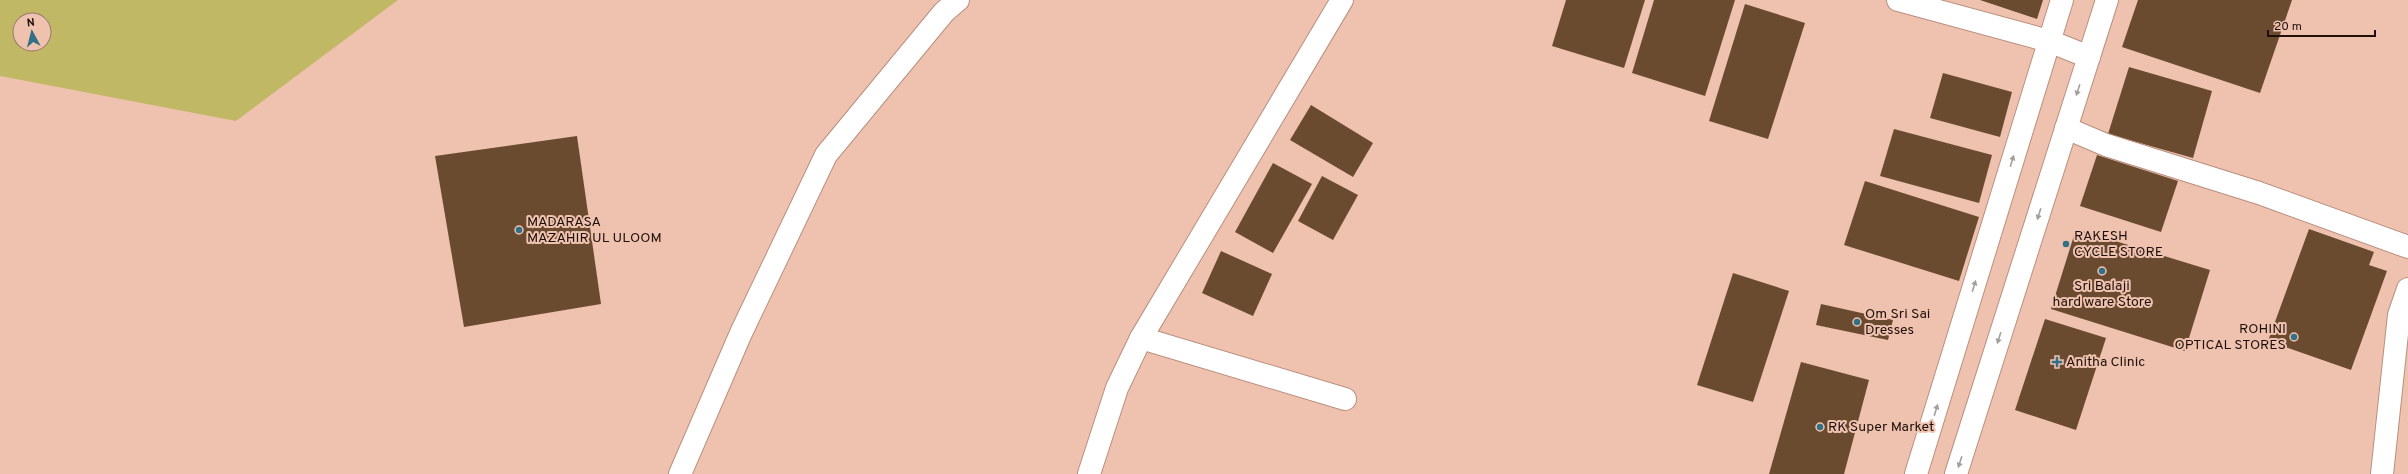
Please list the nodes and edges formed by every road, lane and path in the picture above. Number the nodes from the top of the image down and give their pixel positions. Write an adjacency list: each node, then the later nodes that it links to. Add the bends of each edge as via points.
1 (958, 0): 13 (street, via 944,12 826,155 741,333)
2 (1342, 0): 11 (street)
3 (1898, 0): 6 (street)
4 (2062, 0): 6 (street)
5 (2107, 0): 7 (street)
6 (2049, 41): 7 (street); 15 (street, one-way to 6)
7 (2089, 57): 8 (street, one-way to 8)
8 (2066, 128): 9 (street, via 2106,145 2259,193); 16 (street, one-way to 16)
9 (2408, 247)
10 (2408, 289): 17 (street, via 2399,315)
11 (1141, 338): 12 (street); 14 (street, via 1117,388)
12 (1345, 399)
13 (680, 474)
14 (1089, 474)
15 (1916, 474)
16 (1956, 474)
17 (2382, 474)

